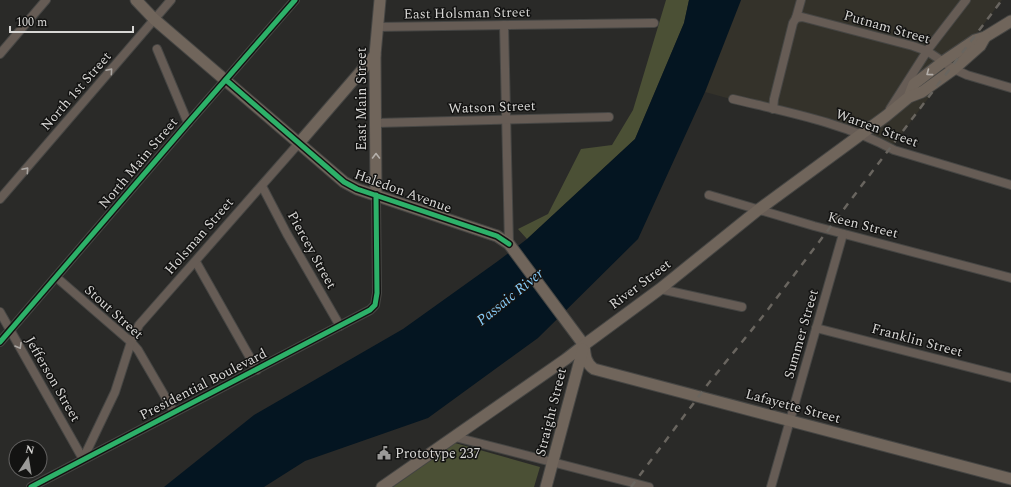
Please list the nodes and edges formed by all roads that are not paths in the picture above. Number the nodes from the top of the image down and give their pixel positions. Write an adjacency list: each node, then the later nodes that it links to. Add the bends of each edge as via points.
1 (46, 0): 17 (street)
2 (136, 0): 9 (main road, Haledon Avenue)
3 (171, 0): 9 (street, North 1st Street)
4 (295, 0): 21 (street, North Main Street)
5 (380, 0): 13 (main road, East Main Street)
6 (801, 0): 8 (street)
7 (966, 0): 16 (street)
8 (796, 18): 16 (street, Putnam Street, via 802,17); 25 (street)
9 (154, 19): 21 (main road, Haledon Avenue); 37 (street, North 1st Street, one-way to 9)
10 (1011, 21): 14 (main road, River Street)
11 (654, 23): 12 (street, East Holsman Street)
12 (504, 25): 13 (street, East Holsman Street); 28 (street)
13 (377, 27): 18 (main road, East Main Street)
14 (986, 37): 19 (main road, River Street, via 975,40); 20 (main road, River Street, via 980,46)
15 (156, 49): 29 (street)
16 (927, 51): 19 (street, Putnam Street); 26 (street)
17 (0, 54)
18 (375, 55): 30 (main road, East Main Street); 32 (main road, Holsman Street)
19 (944, 61): 20 (street, Putnam Street); 23 (main road, River Street, one-way to 23, via 914,84)
20 (954, 69): 22 (street, Putnam Street); 23 (main road, River Street, via 922,92)
21 (226, 80): 29 (street, North Main Street); 32 (main road, Haledon Avenue)
22 (1011, 88)
23 (910, 97): 26 (main road, River Street)
24 (733, 100): 25 (street, Warren Street)
25 (773, 108): 31 (street, Warren Street)
26 (886, 116): 31 (main road, River Street)
27 (609, 117): 28 (street, Watson Street)
28 (506, 120): 30 (street, Watson Street); 40 (street)
29 (188, 123): 42 (street, North Main Street)
30 (376, 123): 35 (main road, East Main Street, one-way to 30)
31 (861, 135): 33 (street, Warren Street, via 894,150); 38 (main road, River Street)
32 (299, 143): 34 (street, Holsman Street); 35 (main road, Haledon Avenue, via 344,182)
33 (1011, 185)
34 (262, 186): 41 (street, Holsman Street); 48 (street, Piercey Street)
35 (376, 195): 40 (main road, Haledon Avenue, via 497,236); 45 (street, East Main Street)
36 (709, 195): 38 (street, Keen Street)
37 (0, 199)
38 (758, 210): 39 (street, Keen Street); 44 (main road, River Street)
39 (843, 234): 43 (street, Keen Street); 49 (street, Summer Street)
40 (509, 244): 53 (main road)
41 (196, 262): 52 (street, Holsman Street, via 140,325); 54 (street)
42 (56, 278): 50 (street, North Main Street); 52 (street, Stout Street)
43 (1011, 278)
44 (660, 290): 46 (street); 53 (main road, River Street)
45 (377, 294): 48 (street, Presidential Boulevard, via 375,305 370,310)
46 (742, 307)
47 (0, 312): 50 (street, Jefferson Street)
48 (340, 326): 54 (street, Presidential Boulevard)
49 (816, 328): 55 (street, Franklin Street); 57 (street, Summer Street)
50 (10, 330): 51 (street, North Main Street); 59 (street, Jefferson Street, one-way to 59)
51 (0, 342)
52 (131, 342): 56 (street, Stout Street); 59 (street, Holsman Street, via 115,392)
53 (584, 344): 57 (main road, Lafayette Street, via 587,363 594,369); 58 (main road, River Street); 60 (main road, Straight Street)
54 (257, 370): 56 (street, Presidential Boulevard)
55 (1011, 378)
56 (174, 412): 59 (street, Presidential Boulevard)
57 (790, 421): 61 (main road, Lafayette Street); 66 (street, Summer Street)
58 (455, 437): 60 (street); 63 (main road, River Street)
59 (83, 459): 62 (street, Presidential Boulevard)
60 (554, 463): 64 (main road, Straight Street); 65 (street)
61 (1011, 479)
62 (31, 487)
63 (382, 487)
64 (546, 487)
65 (649, 487)
66 (771, 487)

